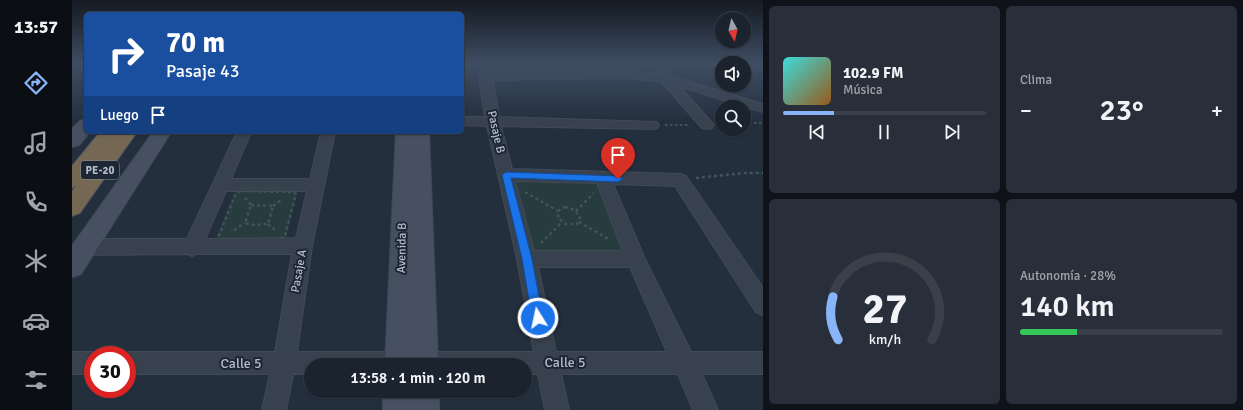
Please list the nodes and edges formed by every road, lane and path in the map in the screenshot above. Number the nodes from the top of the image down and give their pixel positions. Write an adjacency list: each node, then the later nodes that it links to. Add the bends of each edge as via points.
1 (487, 83): 6 (street, Pasaje B)
2 (670, 83): 10 (street)
3 (682, 83): 4 (street)
4 (763, 108)
5 (464, 122): 6 (street)
6 (492, 122): 9 (street); 19 (street, Pasaje B)
7 (751, 123): 8 (path)
8 (763, 123)
9 (652, 125)
10 (707, 125)
11 (109, 134): 20 (highway, PE-20)
12 (127, 134): 27 (highway, PE-20)
13 (161, 134): 36 (street)
14 (243, 134): 23 (street)
15 (328, 134): 24 (street, Pasaje A)
16 (405, 134): 42 (street, Avenida B)
17 (420, 134): 43 (street, Avenida B)
18 (763, 173): 21 (path)
19 (506, 175): 22 (street); 39 (street, Pasaje B)
20 (72, 180)
21 (680, 180): 22 (street); 41 (street)
22 (600, 184): 28 (path); 38 (street)
23 (220, 185): 24 (street); 37 (street)
24 (316, 185): 35 (street, Pasaje A)
25 (519, 188): 29 (path)
26 (296, 194): 26 (path, via 285,236 281,239 224,240 219,236 236,193 240,191)
27 (72, 207)
28 (576, 210): 29 (path, via 566,207); 31 (path)
29 (558, 211): 30 (path, via 557,215)
30 (562, 222): 31 (path, via 572,225); 33 (path)
31 (580, 222): 34 (path)
32 (268, 224): 32 (path, via 273,206 251,205 245,223)
33 (540, 243)
34 (616, 244)
35 (304, 246): 37 (street); 49 (street, Pasaje A)
36 (85, 247): 37 (street); 40 (street)
37 (192, 248)
38 (636, 258): 39 (street); 45 (street)
39 (527, 259): 44 (street, Pasaje B)
40 (72, 266)
41 (763, 305)
42 (411, 358)
43 (412, 358)
44 (546, 362): 45 (street, Calle 5); 50 (street, Calle 5); 58 (street, Pasaje B)
45 (685, 362): 51 (street, Calle 5); 59 (street)
46 (72, 363): 47 (street)
47 (84, 363)
48 (136, 363): 49 (street, Calle 5)
49 (284, 363): 52 (street, Calle 5); 55 (street, Pasaje A)
50 (532, 363)
51 (763, 363)
52 (304, 365)
53 (403, 398): 56 (street, Avenida B)
54 (419, 398): 57 (street, Avenida B)
55 (274, 410)
56 (399, 410)
57 (423, 410)
58 (557, 410)
59 (706, 410)

